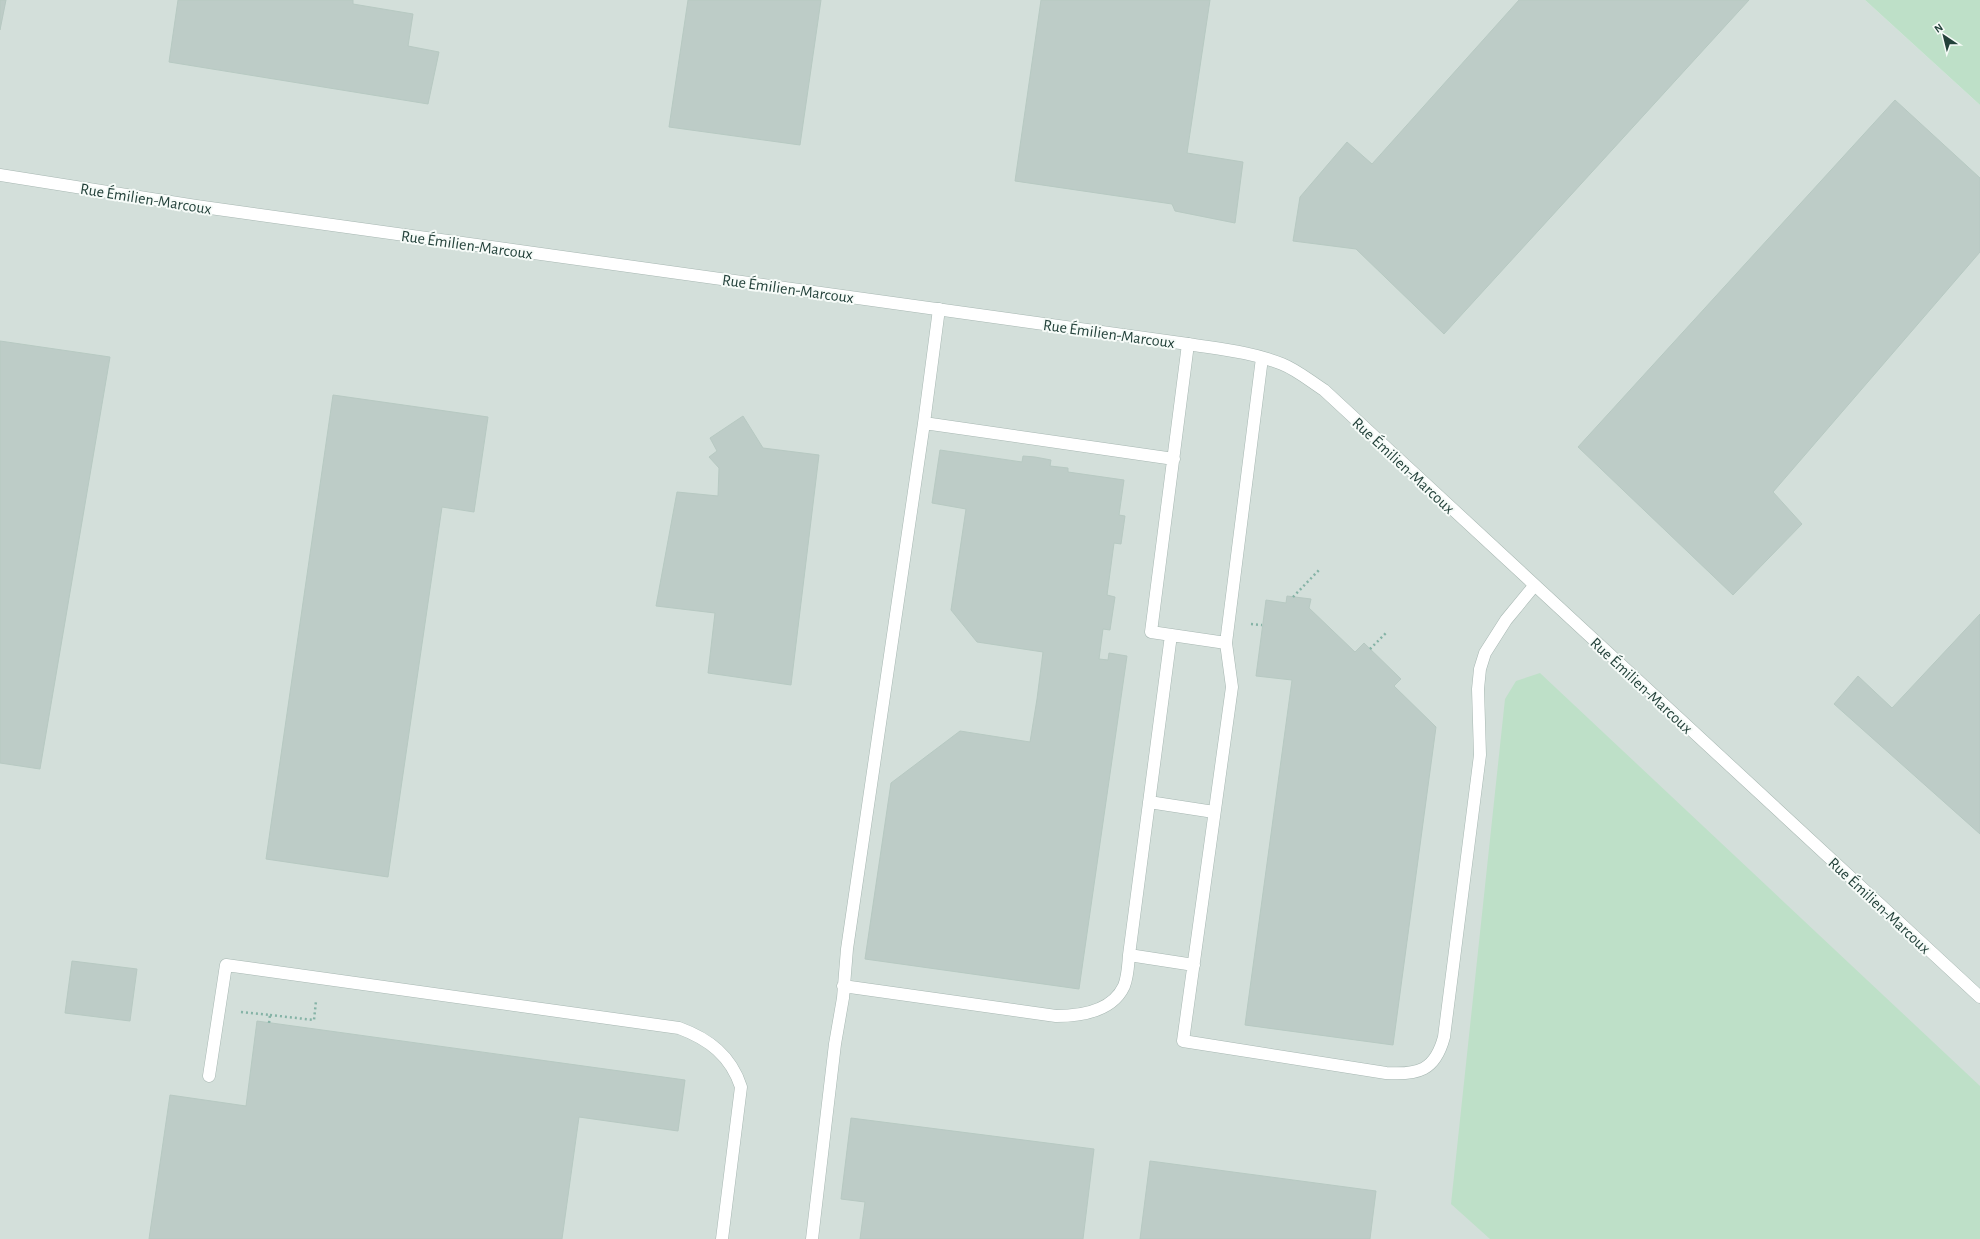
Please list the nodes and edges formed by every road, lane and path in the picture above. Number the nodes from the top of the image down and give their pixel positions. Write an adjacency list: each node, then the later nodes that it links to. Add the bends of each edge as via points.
1 (0, 175): 2 (street, Rue Émilien-Marcoux, via 196,206)
2 (939, 309): 3 (street, Rue Émilien-Marcoux); 5 (street)
3 (1188, 344): 4 (street, Rue Émilien-Marcoux, via 1248,353); 6 (street)
4 (1262, 358): 8 (street, Rue Émilien-Marcoux, via 1300,373 1324,390); 14 (street)
5 (924, 423): 6 (street); 20 (street)
6 (1174, 459): 13 (street, via 1151,632)
7 (1318, 570): 9 (path)
8 (1534, 586): 19 (street, via 1506,620 1485,653 1480,669 1480,755 1444,1037 1440,1051 1431,1064 1420,1071 1407,1074 1183,1041); 21 (street, Rue Émilien-Marcoux)
9 (1293, 597)
10 (1246, 623): 11 (path)
11 (1262, 625)
12 (1386, 633): 15 (path)
13 (1171, 635): 14 (street); 16 (street)
14 (1226, 643): 17 (street, via 1232,687)
15 (1370, 649)
16 (1149, 802): 17 (street); 18 (street)
17 (1214, 812): 19 (street)
18 (1128, 955): 19 (street); 20 (street, via 1127,975 1117,996 1095,1011 1076,1016 1056,1016)
19 (1194, 965)
20 (843, 986): 28 (street)
21 (1980, 997)
22 (238, 1012): 23 (path)
23 (270, 1015): 24 (path); 25 (path)
24 (314, 1020)
25 (269, 1023)
26 (209, 1076): 27 (street, via 226,965 679,1028 701,1037 719,1050 729,1060 741,1087)
27 (722, 1239)
28 (812, 1239)

